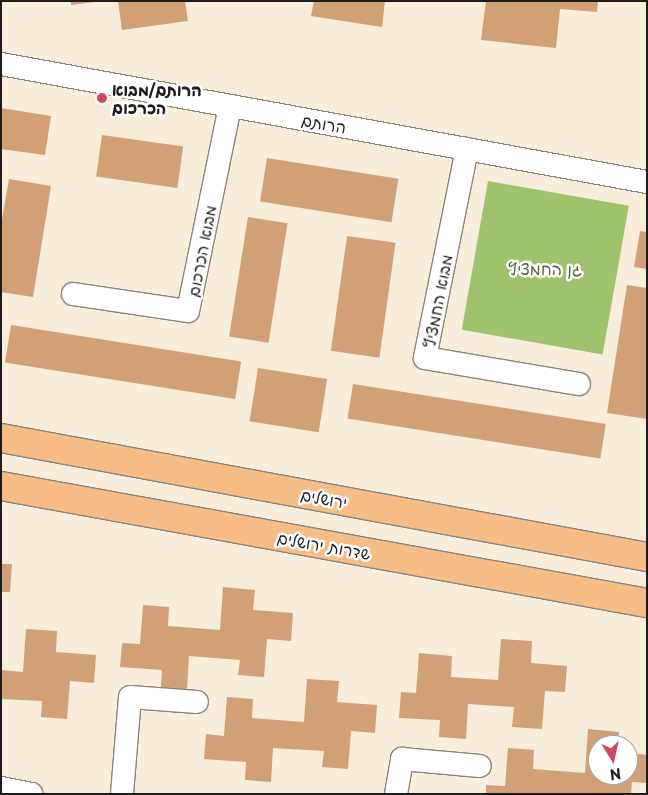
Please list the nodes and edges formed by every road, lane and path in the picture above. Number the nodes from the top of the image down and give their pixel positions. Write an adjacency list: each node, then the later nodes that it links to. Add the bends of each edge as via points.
1 (1, 64): 2 (street, הרותם)
2 (230, 106): 3 (street, הרותם); 5 (street, מבוא הכרכום, via 188,312)
3 (467, 149): 4 (street, הרותם); 6 (street, מבוא החמציץ, via 425,358)
4 (647, 182)
5 (73, 294)
6 (579, 384)
7 (1, 438): 9 (main road, ירושלים)
8 (1, 486): 10 (main road, שדרות ירושלים)
9 (647, 557)
10 (647, 603)
11 (197, 702): 15 (street, via 130,697)
12 (480, 766): 16 (street, via 402,759)
13 (1, 788): 14 (street)
14 (31, 794)
15 (122, 794)
16 (396, 794)

